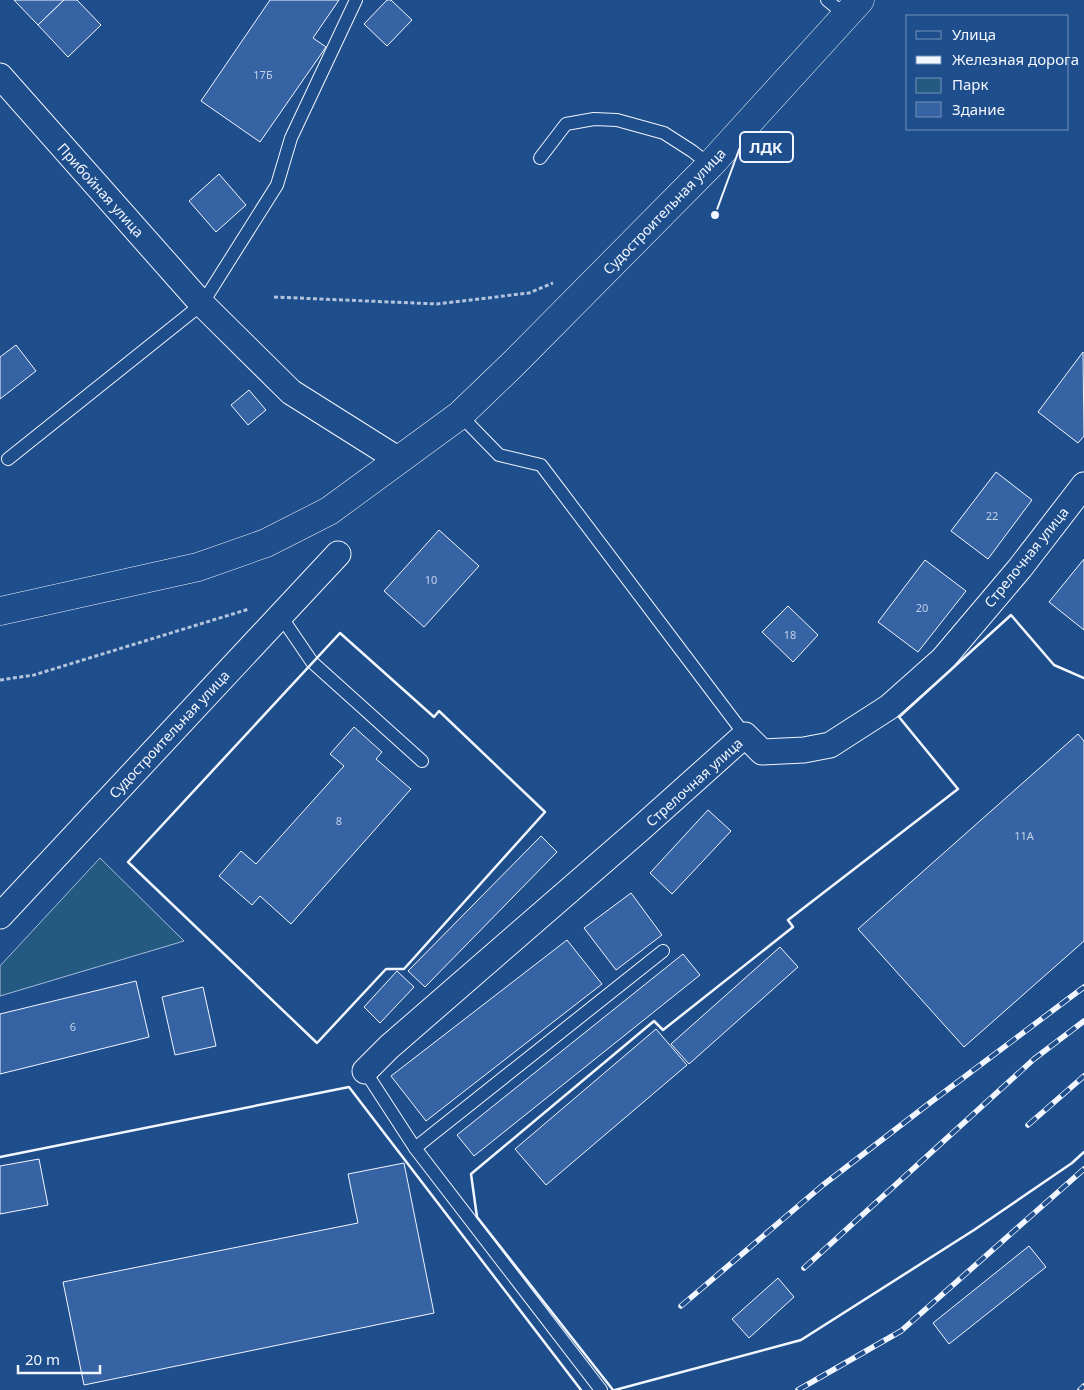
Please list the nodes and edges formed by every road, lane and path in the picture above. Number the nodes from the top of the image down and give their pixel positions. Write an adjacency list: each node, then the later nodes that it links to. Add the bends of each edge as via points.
1 (356, 0): 8 (lane, via 291,138 277,185)
2 (844, 5): 5 (main road, Судостроительная улица)
3 (0, 76): 8 (street, Прибойная улица)
4 (540, 158): 5 (lane, via 566,124 594,119 617,120 664,132)
5 (710, 165): 9 (main road, Судостроительная улица)
6 (559, 280): 7 (path, via 529,293 437,304)
7 (274, 297)
8 (202, 304): 10 (lane); 11 (street, Прибойная улица, via 291,392)
9 (460, 415): 11 (main road, Судостроительная улица); 18 (lane, via 499,456 541,465)
10 (8, 459)
11 (399, 460): 15 (main road, Судостроительная улица, via 329,511 266,543 198,567)
12 (1084, 485): 18 (street, Стрелочная улица, via 1020,568 943,659 889,707 830,745 762,752)
13 (338, 554): 16 (street, Судостроительная улица)
14 (257, 606): 17 (path, via 34,675)
15 (0, 611)
16 (280, 615): 19 (lane, via 312,662); 20 (street, Судостроительная улица)
17 (0, 680)
18 (745, 735): 22 (street, Стрелочная улица)
19 (422, 761)
20 (0, 916)
21 (664, 951): 23 (lane)
22 (365, 1071): 23 (lane)
23 (415, 1148): 24 (lane)
24 (601, 1390)

